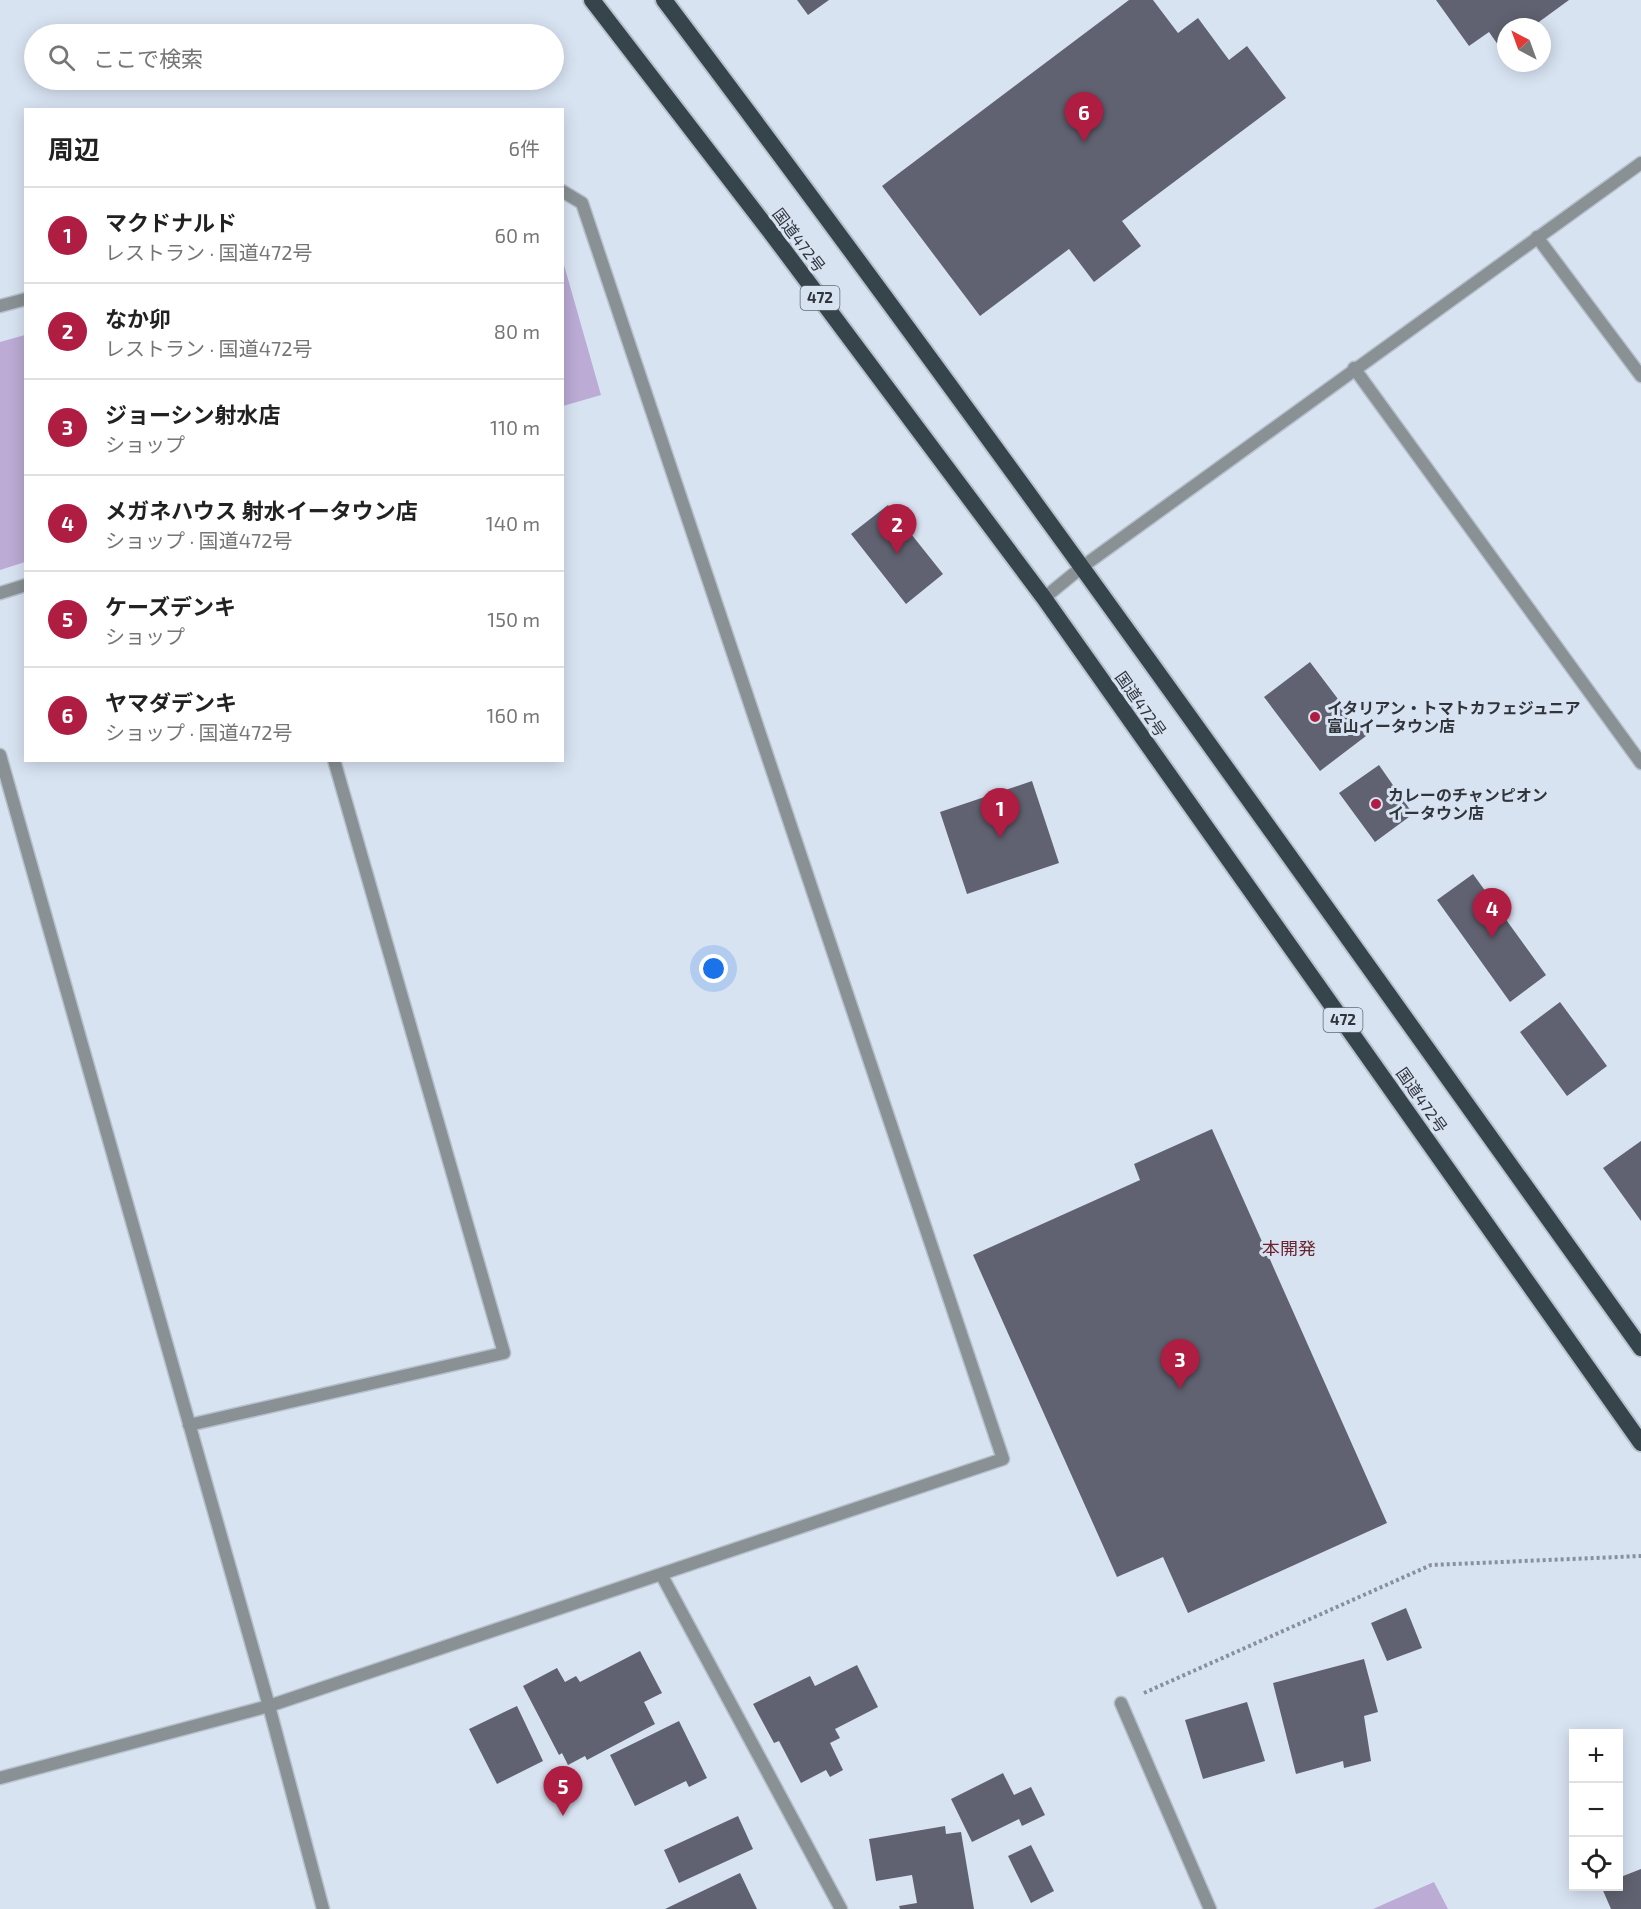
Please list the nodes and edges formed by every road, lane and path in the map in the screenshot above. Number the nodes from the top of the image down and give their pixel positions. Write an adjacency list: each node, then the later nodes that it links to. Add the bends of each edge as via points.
1 (592, 0): 13 (highway, 国道472号 / 472)
2 (664, 0): 10 (highway, 国道472号)
3 (1641, 163): 5 (street)
4 (564, 192): 21 (street, via 582,203 1003,1459)
5 (1537, 237): 8 (street); 9 (street)
6 (24, 300): 7 (street)
7 (0, 306)
8 (1354, 368): 10 (street); 16 (street)
9 (1641, 376)
10 (1082, 567): 13 (street); 17 (highway, 国道472号)
11 (24, 586): 12 (street)
12 (0, 593)
13 (1044, 598): 19 (highway, 国道472号 / 472)
14 (0, 755): 18 (street)
15 (335, 762): 18 (street, via 504,1353)
16 (1641, 763)
17 (1641, 1348)
18 (189, 1425): 23 (street)
19 (1641, 1443)
20 (1641, 1556): 22 (path, via 1431,1564)
21 (661, 1574): 23 (street); 26 (street)
22 (1121, 1703): 27 (street)
23 (269, 1706): 24 (street); 25 (street)
24 (0, 1778)
25 (323, 1909)
26 (841, 1909)
27 (1210, 1909)

